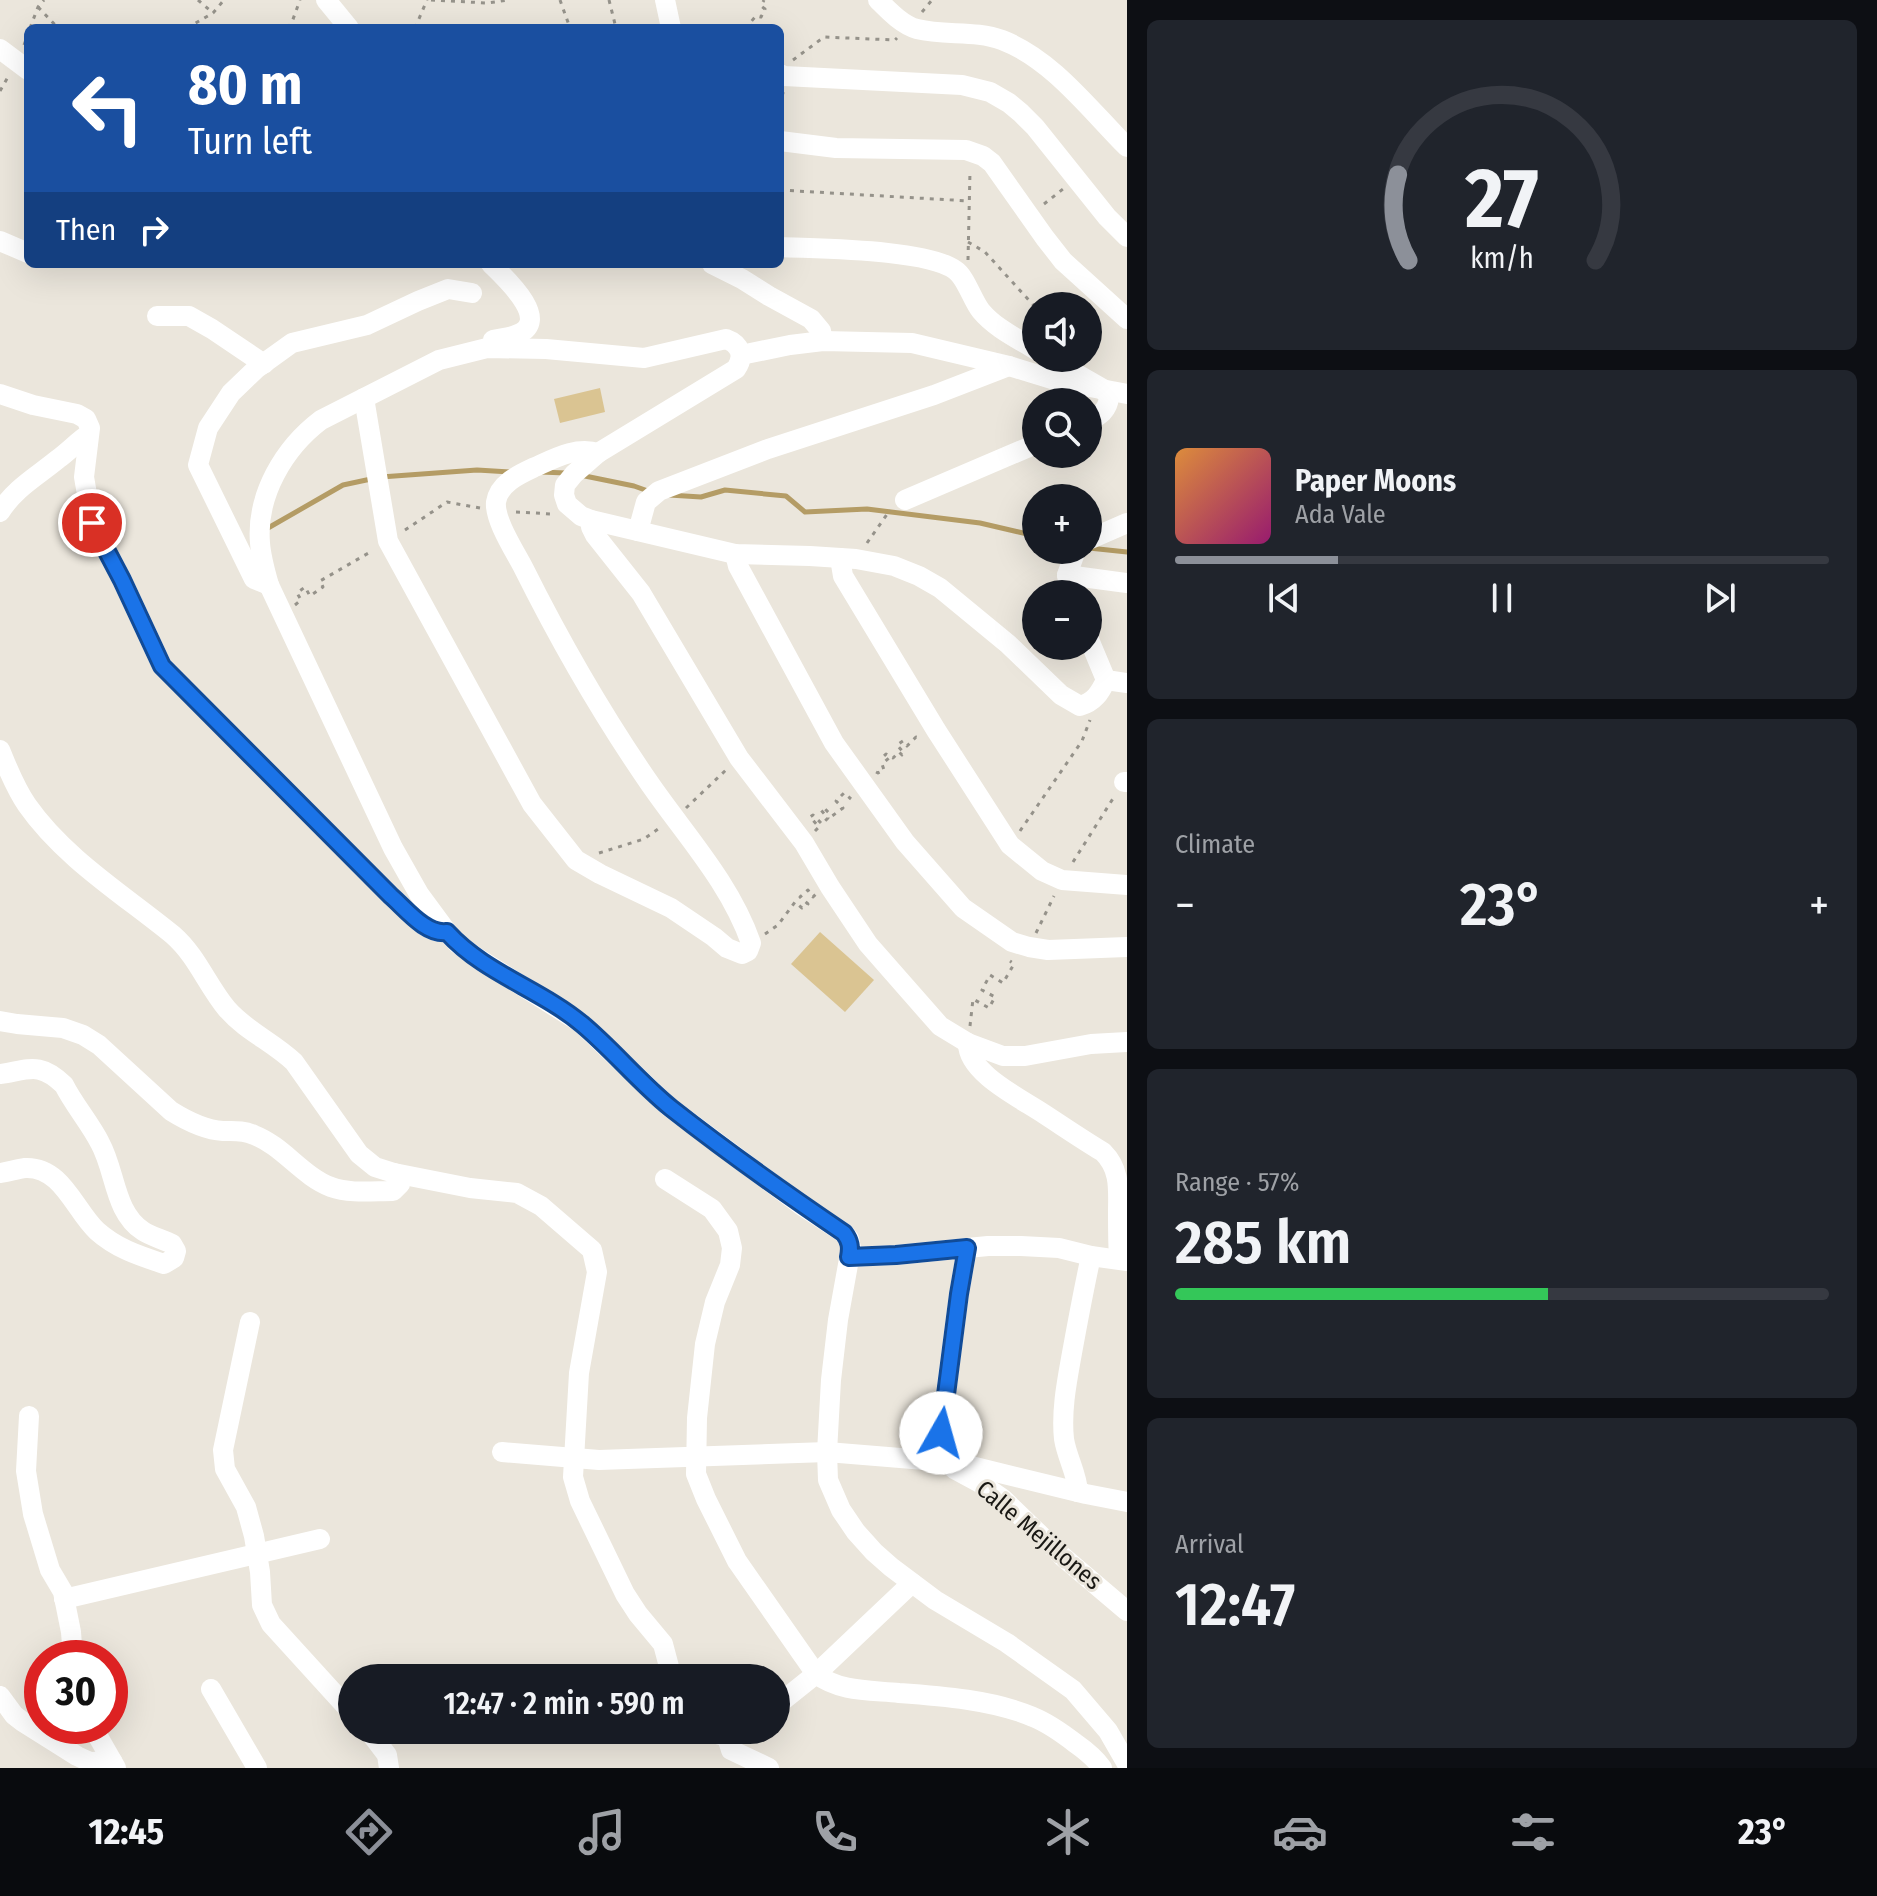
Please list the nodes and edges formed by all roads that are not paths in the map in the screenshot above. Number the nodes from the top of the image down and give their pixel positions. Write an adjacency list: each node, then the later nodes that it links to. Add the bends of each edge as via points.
1 (326, 0): 4 (street)
2 (665, 0): 5 (street)
3 (878, 0): 10 (street, via 916,29 989,36 1032,55)
4 (346, 24)
5 (670, 24)
6 (0, 49): 7 (street)
7 (24, 67)
8 (784, 75): 11 (street, via 962,85 990,92 1035,127)
9 (784, 142): 19 (street, via 836,148 953,149 983,156 1063,261)
10 (1127, 147)
11 (1127, 237)
12 (0, 241): 14 (street)
13 (784, 247): 21 (street, via 914,256 955,269 981,312)
14 (24, 251)
15 (494, 268): 22 (street, via 526,304 531,318 520,334 490,340)
16 (720, 268): 20 (street, via 811,319)
17 (472, 293): 24 (street, via 448,289 367,325 292,343)
18 (157, 316): 24 (street, via 189,316)
19 (1127, 319)
20 (823, 341): 23 (street); 25 (street, via 912,343)
21 (1022, 341)
22 (487, 348): 23 (street, via 644,358 723,339 734,342); 30 (street, via 439,360)
23 (741, 355): 34 (street, via 736,369)
24 (264, 364): 45 (street, via 231,393 208,428 198,465 254,579)
25 (1009, 366): 27 (street); 39 (street, via 653,493)
26 (1073, 372): 27 (street)
27 (1103, 389): 29 (street); 31 (street, via 1109,397)
28 (0, 394): 32 (street, via 82,415)
29 (1127, 394)
30 (364, 398): 34 (street, via 388,541 532,804 576,860 671,908 742,954 751,943 727,893 617,735 503,531 497,511 501,490 511,479 572,452); 45 (street, via 304,433 272,479 259,542)
31 (1102, 413)
32 (89, 434): 36 (street, via 15,491); 50 (street, via 84,477 92,523 162,666 391,896 431,930)
33 (1022, 450): 35 (street)
34 (598, 453): 37 (street, via 565,485 567,504)
35 (898, 504)
36 (0, 512)
37 (582, 515): 39 (street); 54 (street, via 641,593 739,758 804,843 868,944 940,1026)
38 (1127, 523): 40 (street)
39 (638, 531): 41 (street)
40 (1102, 534)
41 (735, 554): 42 (street); 51 (street, via 834,743 905,842 963,908 1020,945 1048,950)
42 (840, 558): 47 (street, via 894,566 940,588 1080,706); 49 (street, via 843,576 1010,845 1062,880)
43 (1102, 583): 44 (street)
44 (1127, 583)
45 (269, 585): 50 (street, via 393,848)
46 (1102, 659): 47 (street)
47 (1117, 682)
48 (0, 750): 57 (street, via 36,818 98,877 184,946 235,1017 294,1062 359,1154)
49 (1127, 885)
50 (447, 932): 61 (street, via 476,957 581,1023 668,1106 844,1233)
51 (1127, 947)
52 (0, 1021): 57 (street, via 83,1035 183,1119 253,1134 328,1186 393,1191 400,1181)
53 (1127, 1042): 54 (street, via 1025,1056 1003,1056)
54 (968, 1043): 62 (street, via 970,1056 991,1079 1111,1160 1119,1187)
55 (0, 1074): 56 (street, via 39,1070 64,1085 102,1145 130,1220 172,1244 174,1258 164,1264 114,1244 48,1175 25,1168)
56 (0, 1173)
57 (394, 1173): 68 (street, via 517,1193 541,1206 592,1250 597,1272 579,1373)
58 (665, 1179): 67 (street, via 712,1209 728,1231 732,1248 705,1344)
59 (967, 1248): 60 (street, via 1059,1248); 61 (street); 69 (street)
60 (1091, 1256): 62 (street); 70 (street, via 1066,1384 1064,1439)
61 (849, 1257): 66 (street, via 836,1335)
62 (1123, 1260)
63 (250, 1322): 73 (street, via 223,1450 225,1469 246,1507)
64 (29, 1416): 75 (street, via 26,1471 33,1514)
65 (502, 1452): 68 (street)
66 (827, 1452): 67 (street); 69 (street); 74 (street, via 828,1480 841,1510 874,1552)
67 (695, 1457): 68 (street); 79 (street, via 706,1499 737,1561)
68 (575, 1458): 78 (street, via 573,1477 580,1501 625,1594 663,1644)
69 (944, 1461): 70 (street); 76 (street, Calle Mejillones, via 1003,1499)
70 (1078, 1492): 71 (street)
71 (1127, 1502)
72 (320, 1539): 73 (street)
73 (257, 1554): 75 (street); 83 (street, via 262,1605 271,1624)
74 (912, 1583): 79 (street); 88 (street, via 1073,1690 1108,1731)
75 (64, 1599): 77 (street)
76 (1127, 1611)
77 (72, 1640)
78 (668, 1664)
79 (816, 1674): 81 (street); 92 (street, via 847,1689 1007,1708 1061,1733)
80 (211, 1689): 89 (street)
81 (790, 1695)
82 (0, 1696): 87 (street, via 14,1715 77,1756)
83 (338, 1698)
84 (102, 1744): 87 (street)
85 (379, 1744): 90 (street)
86 (730, 1744): 91 (street, via 731,1750)
87 (114, 1764)
88 (1127, 1764)
89 (257, 1768)
90 (389, 1768)
91 (769, 1768)
92 (1102, 1768)

